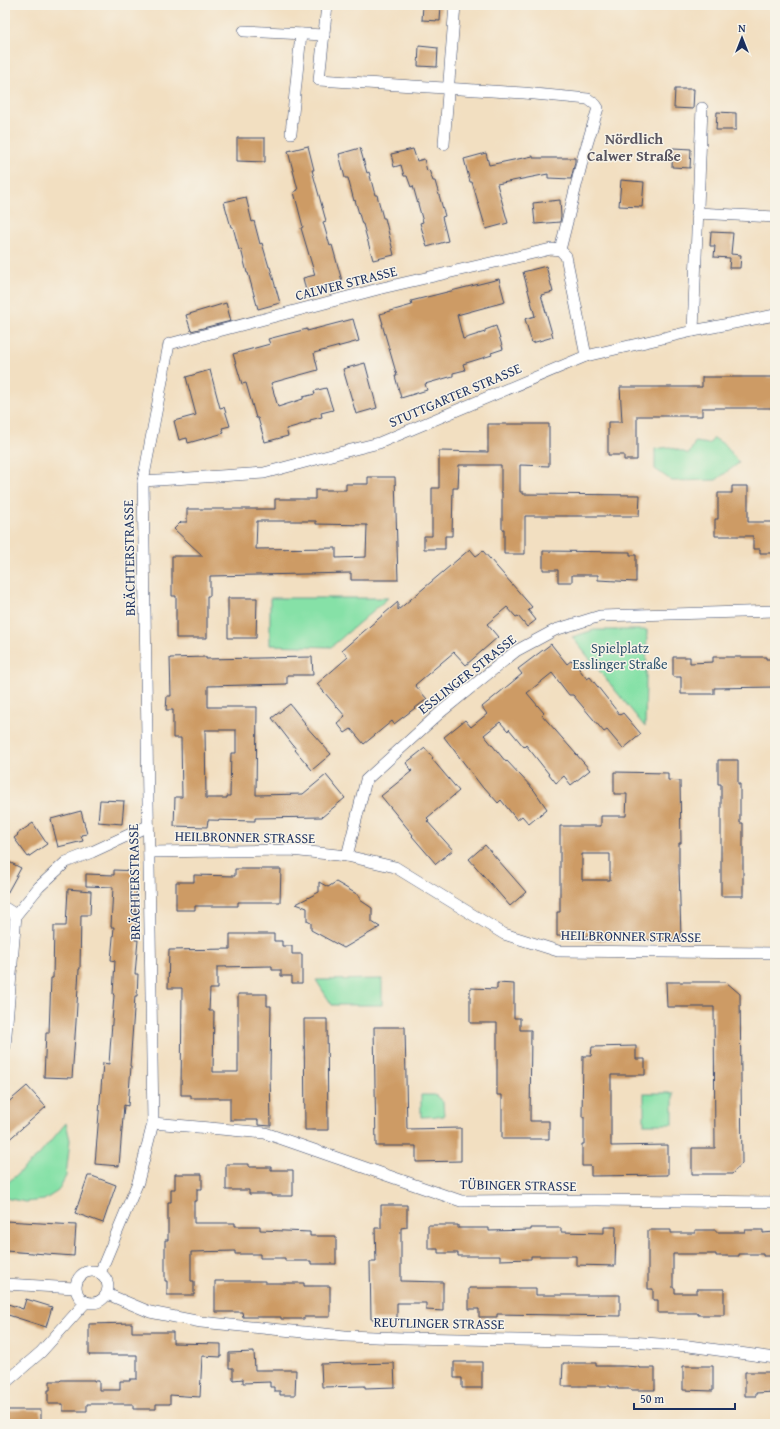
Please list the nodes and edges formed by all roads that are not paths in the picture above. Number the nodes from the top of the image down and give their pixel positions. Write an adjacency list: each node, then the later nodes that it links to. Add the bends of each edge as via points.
1 (327, 5): 5 (street)
2 (454, 5): 6 (street)
3 (244, 31): 4 (street)
4 (301, 34): 5 (street); 8 (street)
5 (324, 35): 6 (street, via 319,80)
6 (448, 88): 9 (street); 12 (street, via 581,98 588,99 596,105 598,108)
7 (702, 108): 10 (street)
8 (291, 133)
9 (444, 144)
10 (697, 213): 11 (street); 14 (street)
11 (775, 218)
12 (560, 250): 15 (street, via 566,256); 16 (street, CALWER STRASSE, via 551,249 382,288 169,344)
13 (775, 315): 14 (street, STUTTGARTER STRASSE)
14 (692, 330): 15 (street, STUTTGARTER STRASSE)
15 (586, 356): 16 (street, STUTTGARTER STRASSE, via 379,443 264,473)
16 (143, 481): 18 (street, BRÄCHTERSTRASSE)
17 (775, 611): 20 (street, ESSLINGER STRASSE, via 600,616 555,630 516,651 442,710 366,780)
18 (148, 826): 19 (street, BRÄCHTERSTRASSE); 22 (street, via 66,862 39,887)
19 (149, 852): 20 (street, HEILBRONNER STRASSE, via 291,850); 25 (street, BRÄCHTERSTRASSE)
20 (347, 856): 23 (street, HEILBRONNER STRASSE, via 395,867 504,934 558,951)
21 (5, 908): 22 (street)
22 (16, 915): 24 (street)
23 (775, 953)
24 (5, 1046)
25 (153, 1123): 26 (street, TÜBINGER STRASSE, via 265,1133 461,1201); 27 (street, BRÄCHTERSTRASSE, via 138,1182)
26 (775, 1202)
27 (100, 1273): 29 (street, via 85,1272 78,1279); 30 (street, via 108,1284)
28 (5, 1284): 29 (street)
29 (75, 1288): 31 (street, via 78,1297)
30 (107, 1294): 31 (street, via 95,1303); 32 (street, REUTLINGER STRASSE, via 150,1312 201,1322 345,1336 630,1342 689,1346)
31 (86, 1302): 33 (street, via 42,1352)
32 (775, 1358)
33 (5, 1383)

